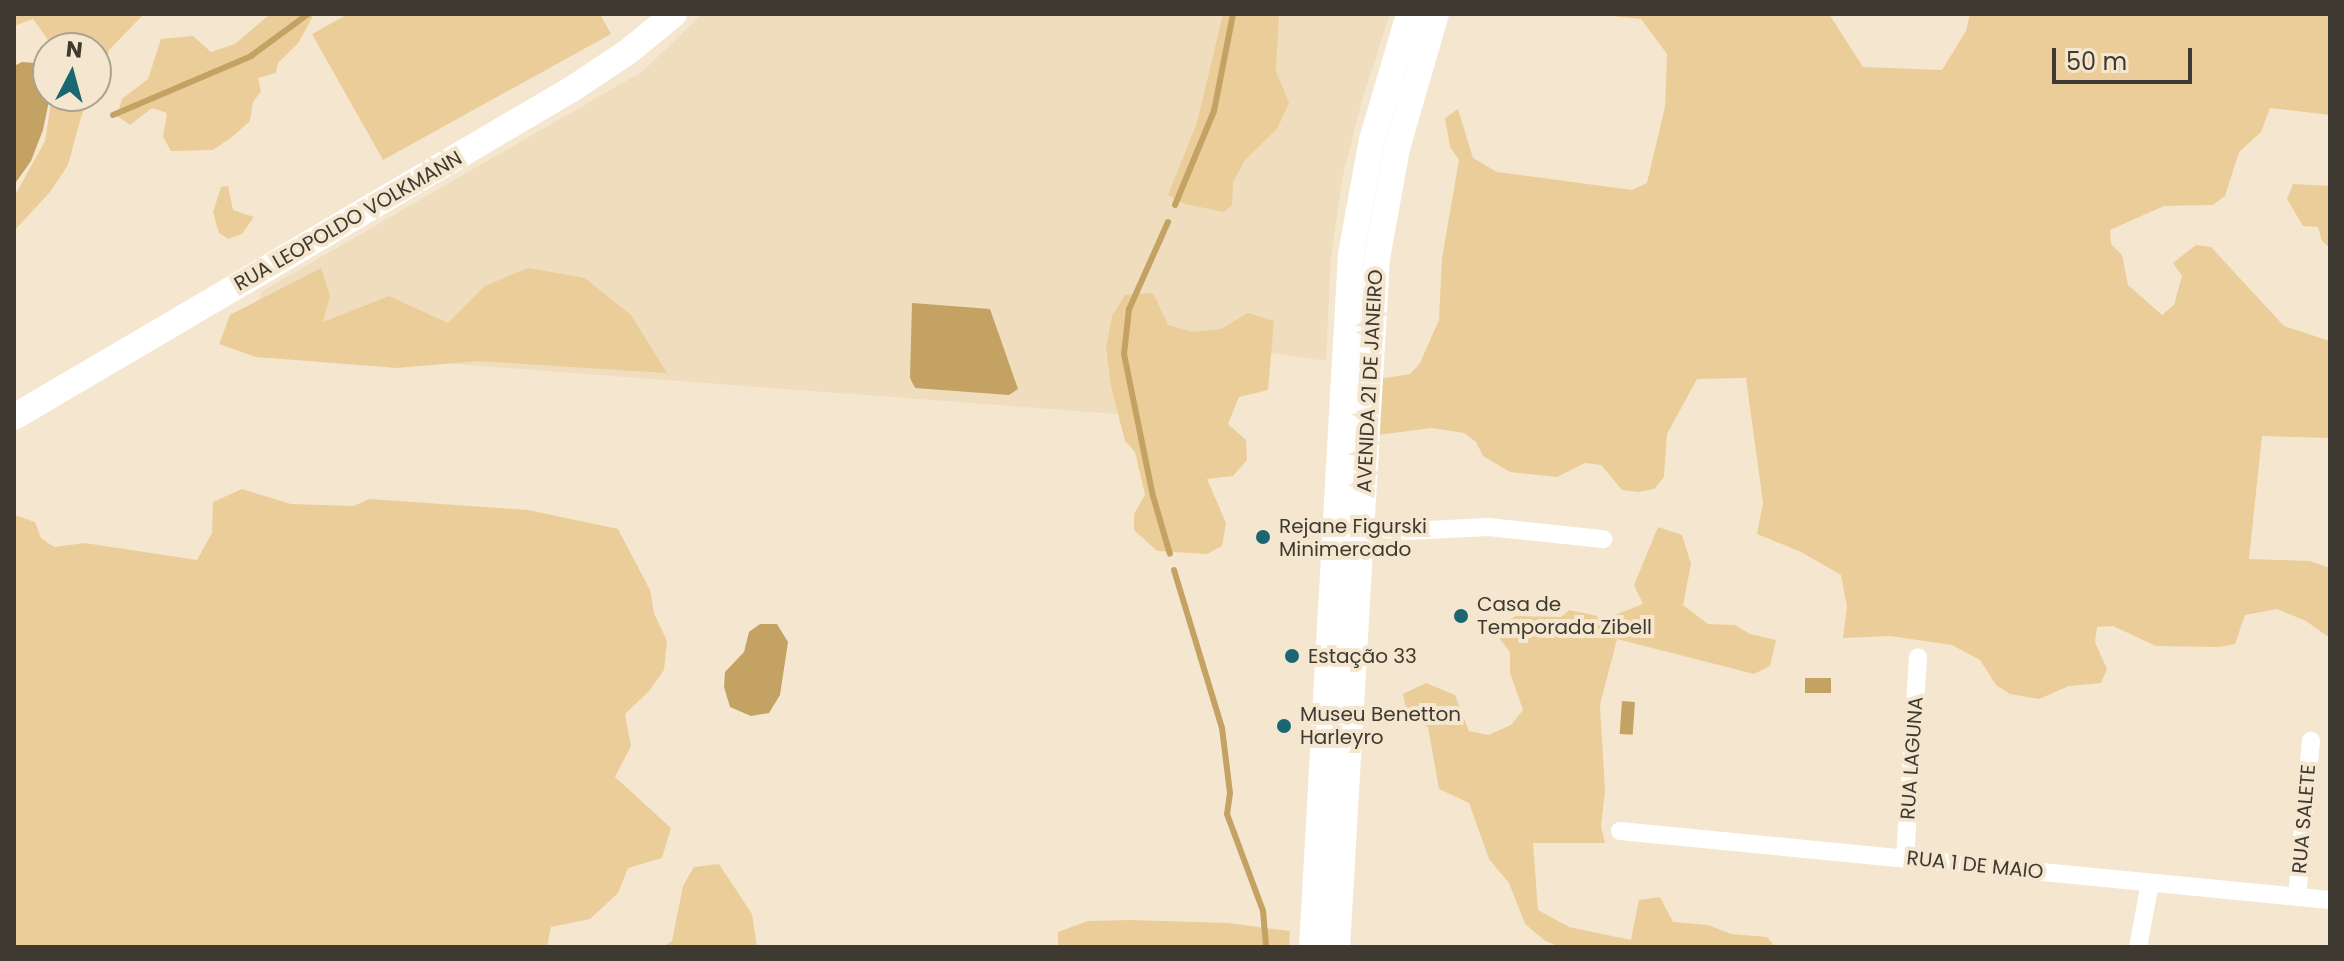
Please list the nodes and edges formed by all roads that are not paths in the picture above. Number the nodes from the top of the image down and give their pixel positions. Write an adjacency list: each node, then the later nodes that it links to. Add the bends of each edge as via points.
1 (674, 14): 5 (street, RUA LEOPOLDO VOLKMANN, via 572,89)
2 (1409, 14): 4 (street, AVENIDA 21 DE JANEIRO, via 1372,140)
3 (1436, 14): 4 (street, AVENIDA 21 DE JANEIRO)
4 (1364, 256): 6 (street, AVENIDA 21 DE JANEIRO)
5 (14, 417)
6 (1349, 526): 7 (street, via 1408,531 1488,527); 10 (street, AVENIDA 21 DE JANEIRO)
7 (1603, 539)
8 (1918, 657): 12 (street, RUA LAGUNA)
9 (2311, 741): 14 (street, RUA SALETE)
10 (1333, 803): 16 (street, AVENIDA 21 DE JANEIRO); 17 (street, AVENIDA 21 DE JANEIRO)
11 (1620, 831): 12 (street, RUA 1 DE MAIO)
12 (1905, 859): 13 (street, RUA 1 DE MAIO)
13 (2150, 883): 14 (street, RUA 1 DE MAIO); 18 (street)
14 (2297, 897): 15 (street, RUA 1 DE MAIO)
15 (2330, 900)
16 (1312, 947)
17 (1337, 947)
18 (2138, 947)

